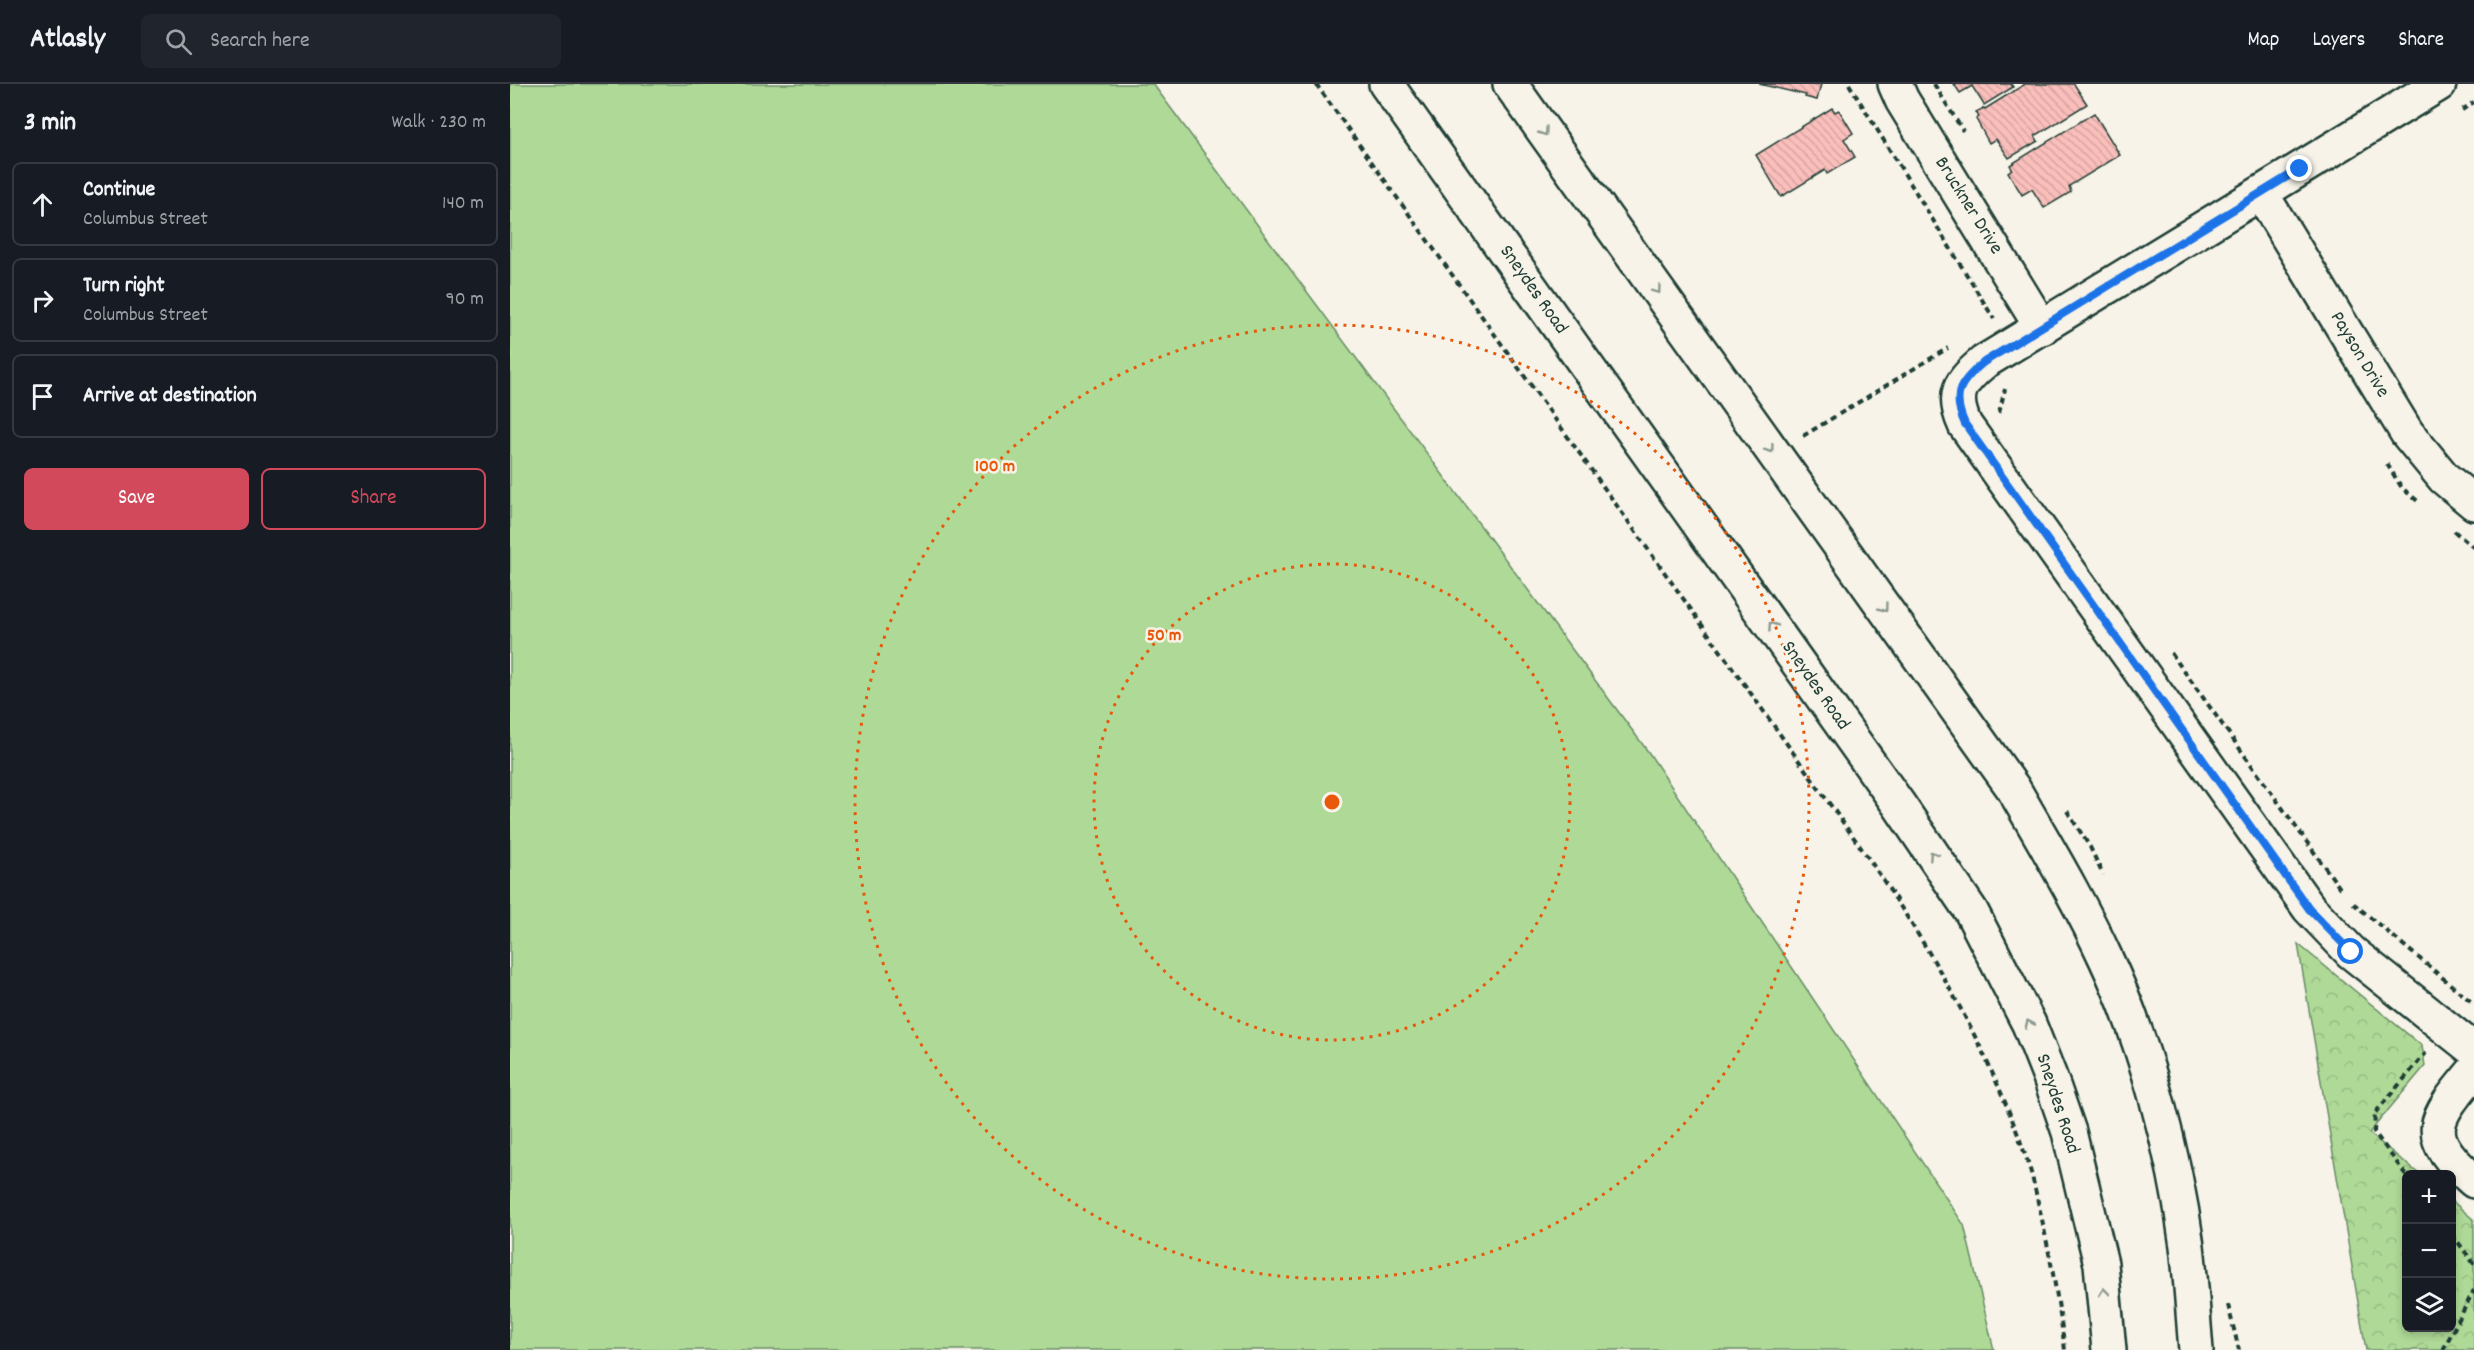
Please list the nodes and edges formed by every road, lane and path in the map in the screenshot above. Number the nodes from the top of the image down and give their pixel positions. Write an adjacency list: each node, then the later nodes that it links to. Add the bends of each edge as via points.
1 (1316, 84): 25 (path, via 1869,859 1953,991 1997,1081 2030,1168 2056,1281)
2 (1386, 84): 26 (main road, Sneydes Road, one-way to 2, via 2101,1264 2069,1132 2029,1024 1971,911)
3 (1510, 84): 27 (main road, one-way to 27, via 2013,788 2076,897 2127,1010 2159,1111 2187,1246)
4 (1849, 84): 8 (path, via 1995,320)
5 (1895, 84): 9 (main road, Bruckner Drive)
6 (2439, 84): 7 (main road)
7 (2261, 193): 9 (main road); 14 (main road, Payson Drive, via 2407,433 2444,478)
8 (1985, 326)
9 (2042, 328): 17 (main road, via 1969,374 1958,395 1965,424 2309,909 2351,952)
10 (1955, 344): 13 (path)
11 (2013, 385): 12 (path, via 2004,390 1998,412)
12 (2005, 421)
13 (1803, 436)
14 (2474, 503)
15 (2165, 645): 16 (path, via 2346,897)
16 (2474, 1004)
17 (2447, 1029): 18 (main road); 20 (path, via 2375,1113 2374,1132)
18 (2474, 1050)
19 (2474, 1071): 21 (main road, via 2442,1113 2439,1135 2451,1161)
20 (2402, 1170)
21 (2474, 1181)
22 (2456, 1241): 23 (path)
23 (2474, 1264)
24 (2474, 1290): 28 (path)
25 (2065, 1350)
26 (2109, 1350)
27 (2196, 1350)
28 (2443, 1350)

